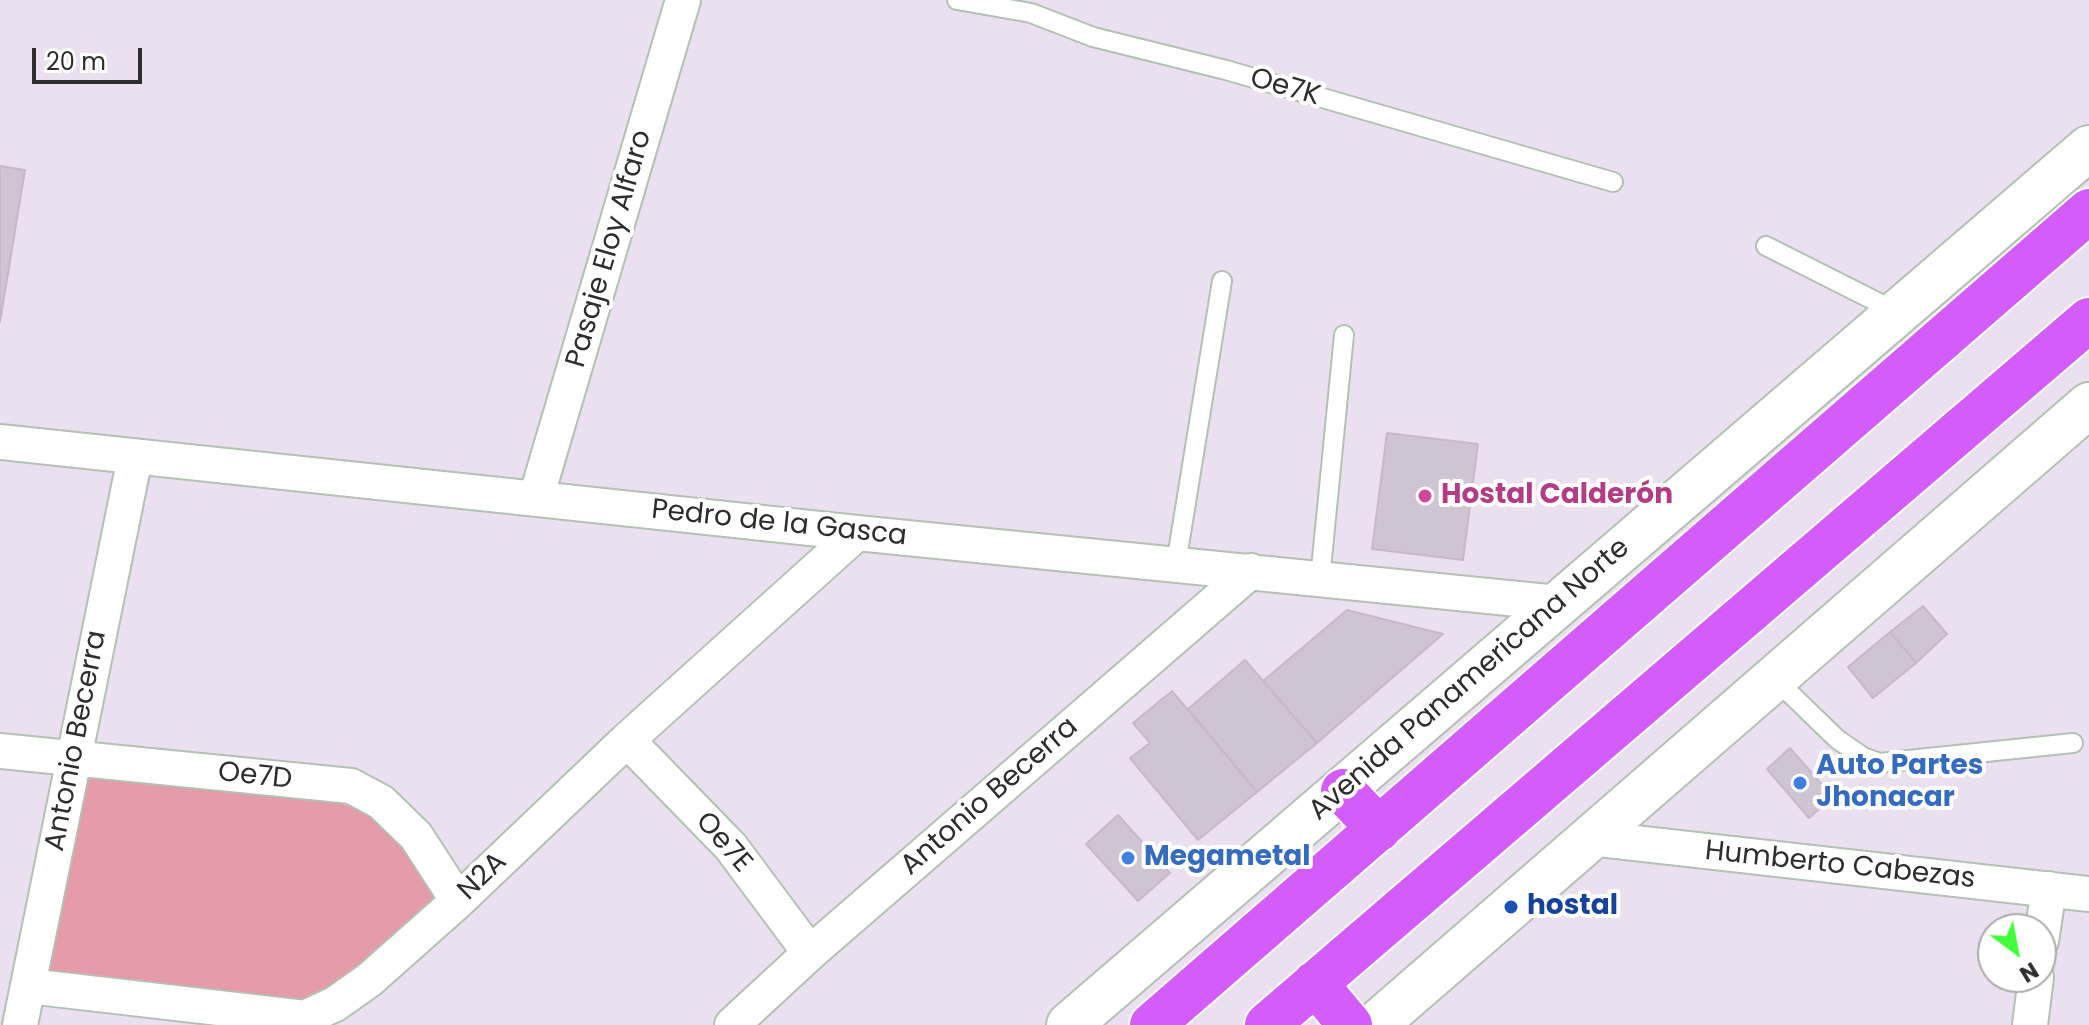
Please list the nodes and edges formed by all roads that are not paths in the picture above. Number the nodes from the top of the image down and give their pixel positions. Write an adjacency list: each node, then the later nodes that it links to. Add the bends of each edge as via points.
1 (683, 0): 14 (street, Pasaje Eloy Alfaro)
2 (957, 0): 4 (lane, Oe7K, via 1031,13 1093,37)
3 (2089, 148): 8 (main road, Avenida Panamericana Norte)
4 (1613, 182)
5 (2089, 211): 26 (highway, Avenida Panamericana Norte)
6 (1766, 246): 8 (lane)
7 (1222, 281): 16 (lane)
8 (1897, 312): 19 (main road, Avenida Panamericana Norte)
9 (2089, 320): 33 (highway)
10 (1344, 335): 18 (lane)
11 (2089, 405): 20 (main road)
12 (0, 442): 13 (street, Pedro de la Gasca)
13 (135, 457): 14 (street, Pedro de la Gasca); 24 (street, Antonio Becerra)
14 (536, 498): 15 (street, Pedro de la Gasca)
15 (857, 533): 16 (street, Pedro de la Gasca); 21 (street, N2A)
16 (1176, 564): 17 (street, Pedro de la Gasca)
17 (1251, 571): 18 (street, Pedro de la Gasca); 32 (street, Antonio Becerra)
18 (1320, 579): 19 (street, Pedro de la Gasca)
19 (1558, 603): 25 (main road, Avenida Panamericana Norte)
20 (1774, 678): 22 (lane, via 1837,739 1879,763); 27 (main road)
21 (627, 740): 30 (street, N2A); 32 (street, Oe7E, via 731,847)
22 (2073, 743)
23 (0, 751): 24 (street, Oe7D)
24 (72, 759): 30 (street, Oe7D, via 351,786 381,802 416,836); 34 (street, Antonio Becerra)
25 (1343, 791): 26 (highway); 38 (main road, Avenida Panamericana Norte)
26 (1379, 829): 39 (highway, Avenida Panamericana Norte)
27 (1590, 838): 28 (street, Humberto Cabezas); 42 (main road)
28 (2049, 889): 29 (street, Humberto Cabezas); 31 (street)
29 (2089, 894)
30 (458, 901): 34 (street, N2A, via 369,980 305,1018)
31 (2045, 913)
32 (810, 953): 37 (street, Antonio Becerra)
33 (1315, 983): 40 (highway); 41 (highway)
34 (28, 986): 36 (street, Antonio Becerra)
35 (2034, 993): 43 (street)
36 (20, 1025)
37 (732, 1025)
38 (1069, 1025)
39 (1152, 1025)
40 (1267, 1025)
41 (1350, 1025)
42 (1375, 1025)
43 (2030, 1025)

